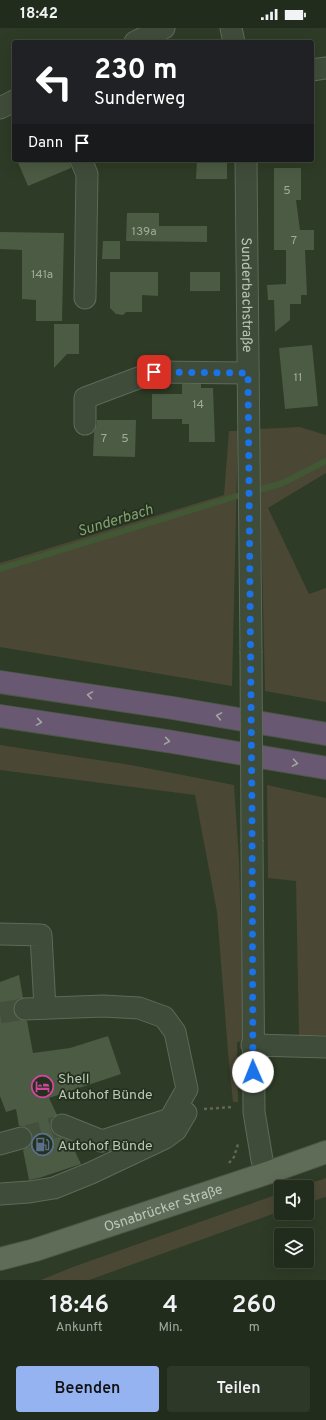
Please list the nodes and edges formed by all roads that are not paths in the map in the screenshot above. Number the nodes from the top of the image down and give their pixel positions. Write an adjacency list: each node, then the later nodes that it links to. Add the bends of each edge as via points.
1 (164, 28): 3 (street)
2 (231, 28): 4 (street)
3 (139, 40)
4 (234, 40)
5 (326, 68): 6 (street)
6 (314, 70)
7 (12, 102): 8 (street)
8 (0, 108)
9 (82, 162): 11 (street, via 87,174)
10 (246, 162): 12 (street, Sunderbachstraße)
11 (84, 298)
12 (248, 373): 13 (street, via 154,372 84,398); 19 (street, Sunderbachstraße, bridge)
13 (84, 424)
14 (0, 682): 16 (highway, one-way to 14)
15 (0, 716): 17 (highway, one-way to 17)
16 (326, 734)
17 (326, 768)
18 (0, 934): 21 (street, via 41,934 35,1009 103,1006 139,1008 164,1017 175,1032)
19 (252, 1045): 20 (street); 26 (street, Sunderbachstraße, via 254,1112 262,1160)
20 (326, 1047)
21 (187, 1089): 22 (street, via 170,1119 102,1141); 27 (street, via 187,1110 176,1130 165,1138 54,1188)
22 (62, 1125)
23 (21, 1138): 24 (street)
24 (0, 1144)
25 (326, 1152): 26 (main road, Osnabrücker Straße)
26 (267, 1173): 28 (main road, Osnabrücker Straße, via 35,1250)
27 (0, 1194)
28 (0, 1259)

